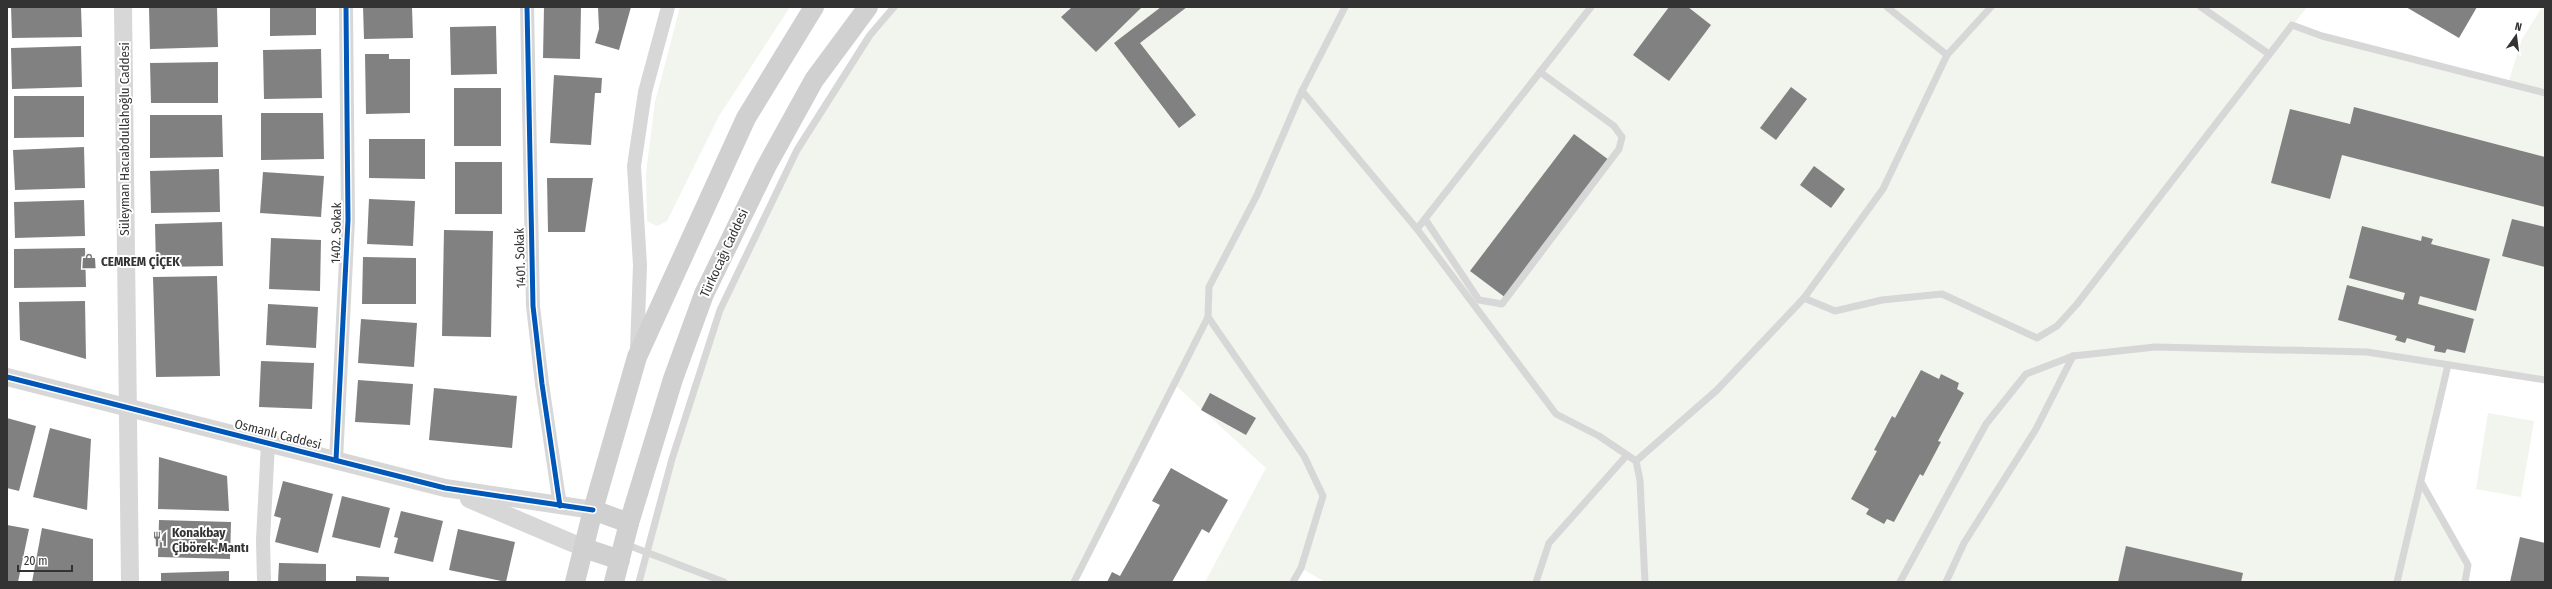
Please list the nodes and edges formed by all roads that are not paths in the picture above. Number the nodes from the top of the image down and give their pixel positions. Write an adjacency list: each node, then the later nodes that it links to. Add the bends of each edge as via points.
1 (123, 7): 27 (street, Süleyman Hacıabdullahoğlu Caddesi)
2 (346, 7): 30 (street, 1402. Sokak, via 348,220)
3 (527, 7): 34 (street, 1401. Sokak, via 533,306)
4 (668, 7): 23 (street, via 645,92 634,166 640,265)
5 (814, 7): 23 (main road, via 746,118)
6 (868, 7): 36 (main road, Türkocağı Caddesi, via 814,80 766,166 704,294 673,379)
7 (894, 7): 39 (lane, via 870,35 797,150 720,310 672,459)
8 (1345, 7): 16 (lane)
9 (1591, 7): 15 (lane)
10 (1886, 7): 14 (lane)
11 (1991, 7): 14 (lane)
12 (2201, 7): 13 (lane)
13 (2269, 54): 17 (lane, via 2292,25 2322,36); 20 (lane, via 2077,304 2056,326 2037,338 1942,294 1882,300 1835,311)
14 (1946, 55): 20 (lane, via 1883,188)
15 (1540, 72): 18 (lane); 18 (lane, via 1614,126 1622,137 1619,149 1502,304 1479,300)
16 (1302, 92): 19 (lane); 21 (lane, via 1257,195 1209,287)
17 (2545, 94)
18 (1425, 219): 19 (lane)
19 (1417, 229): 29 (lane, via 1556,414 1599,436)
20 (1804, 298): 31 (lane, via 1717,390)
21 (1208, 317): 46 (lane); 47 (lane, via 1304,456 1323,496 1301,568)
22 (2073, 356): 24 (lane, via 2155,347 2367,352); 50 (lane, via 2026,374 1986,424); 51 (lane, via 2036,430 1964,543)
23 (637, 357): 35 (main road)
24 (2448, 365): 26 (lane); 32 (lane)
25 (7, 377): 27 (street, Osmanlı Caddesi)
26 (2545, 380)
27 (126, 407): 28 (street, Osmanlı Caddesi); 40 (street, Süleyman Hacıabdullahoğlu Caddesi)
28 (268, 443): 30 (street, Osmanlı Caddesi); 41 (street, via 263,540)
29 (1627, 455): 31 (lane); 48 (lane, via 1550,543)
30 (336, 460): 33 (street, Osmanlı Caddesi)
31 (1636, 461): 49 (lane, via 1640,480)
32 (2421, 482): 52 (lane); 53 (lane, via 2468,565)
33 (445, 488): 34 (street, Osmanlı Caddesi); 37 (street, Osmanlı Caddesi)
34 (560, 506): 35 (street, Osmanlı Caddesi)
35 (593, 510): 36 (main road); 37 (main road)
36 (629, 523): 38 (main road, Türkocağı Caddesi)
37 (584, 548): 38 (main road); 42 (main road)
38 (622, 552): 39 (lane); 43 (main road)
39 (647, 552): 44 (lane); 45 (lane)
40 (130, 582)
41 (264, 582)
42 (575, 582)
43 (614, 582)
44 (639, 582)
45 (724, 582)
46 (1074, 582)
47 (1293, 582)
48 (1536, 582)
49 (1645, 582)
50 (1900, 582)
51 (1946, 582)
52 (2398, 582)
53 (2465, 582)

